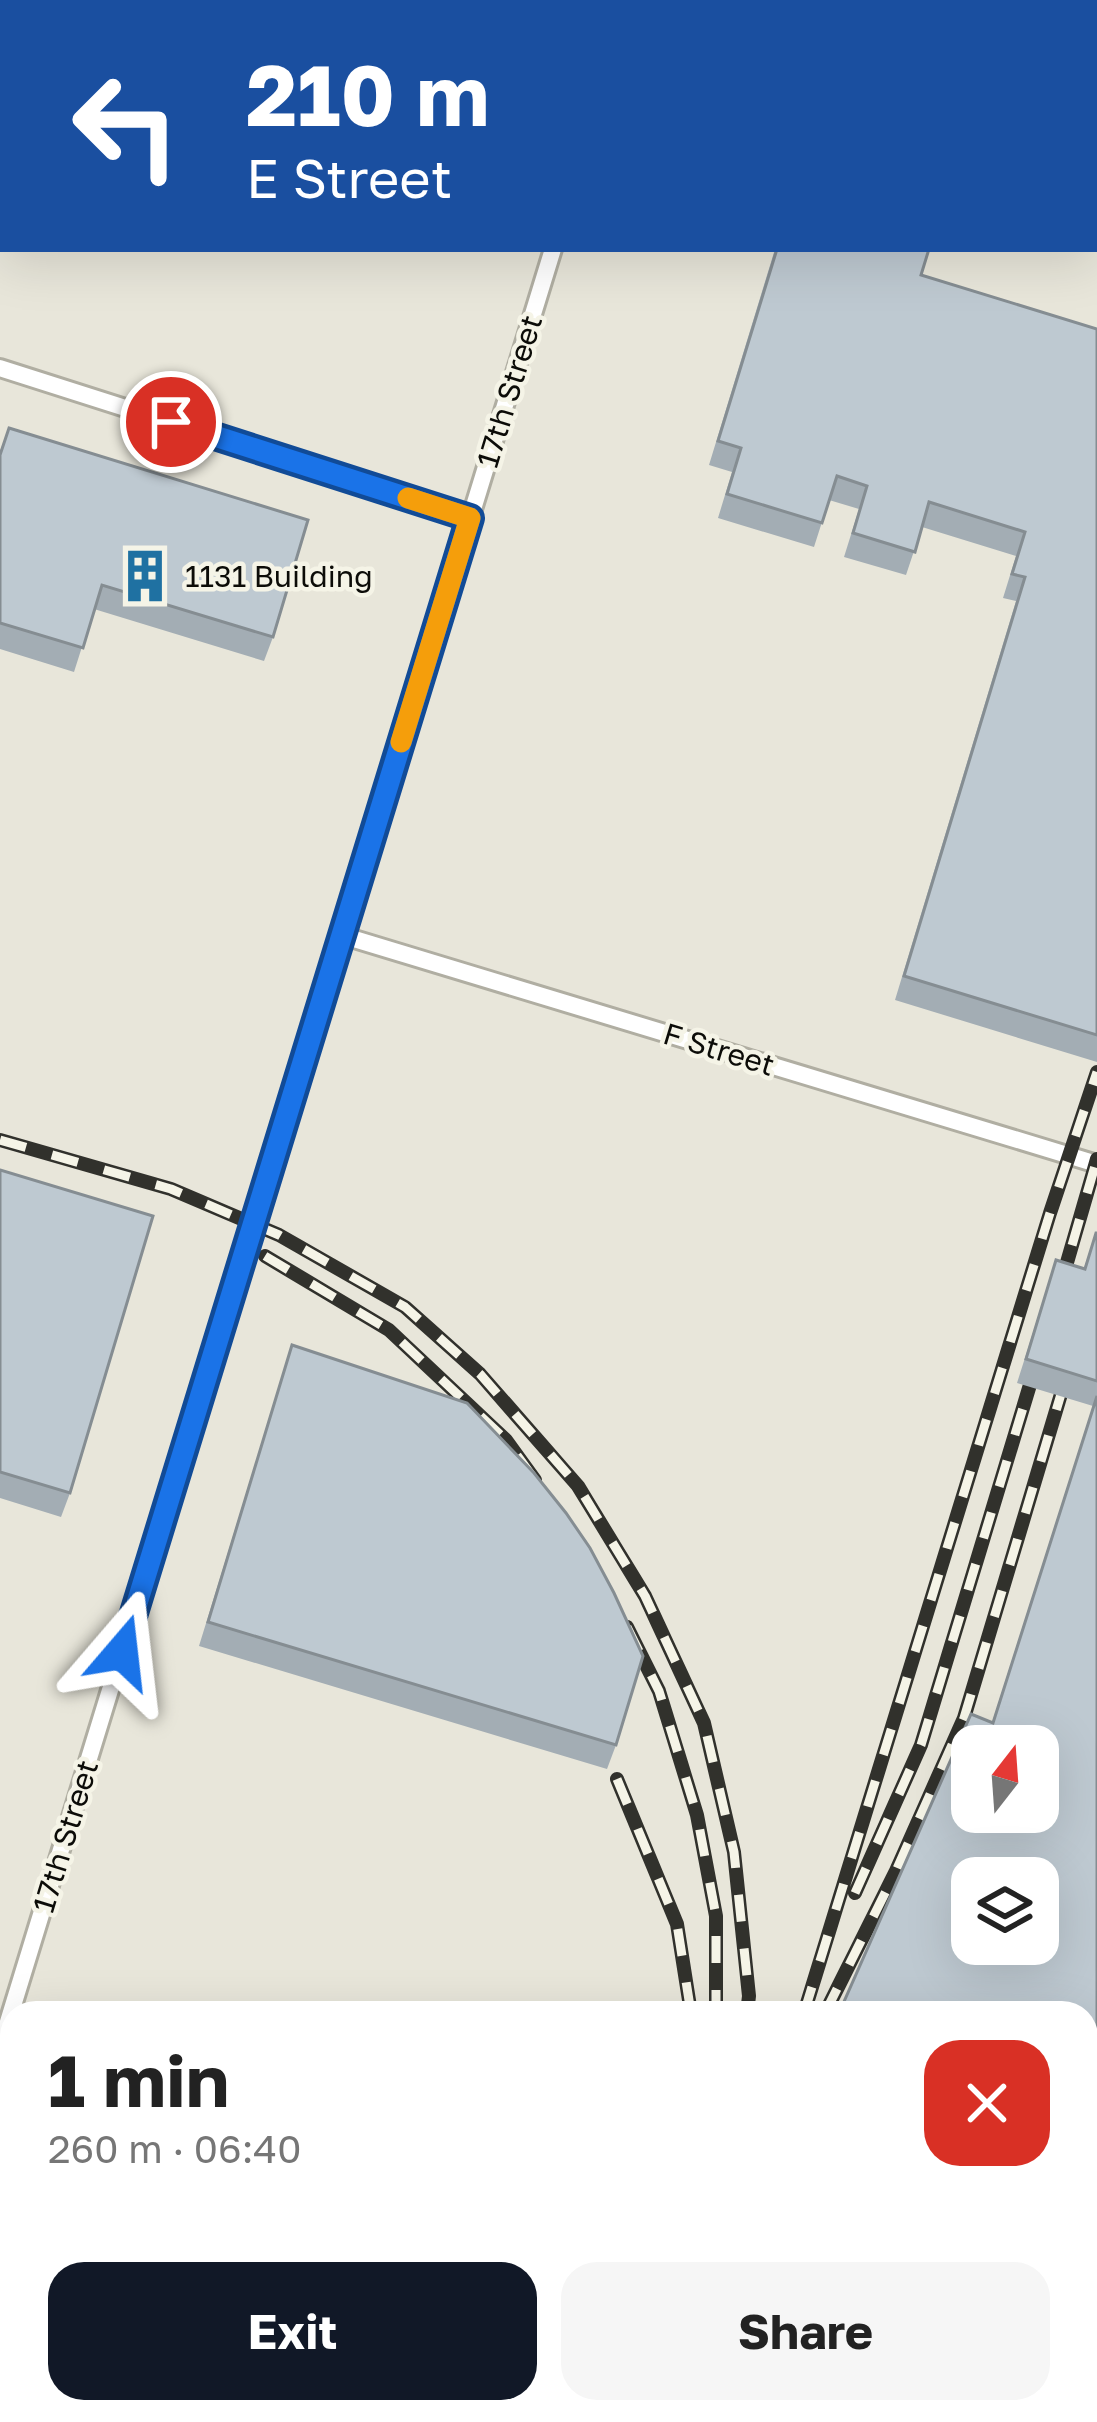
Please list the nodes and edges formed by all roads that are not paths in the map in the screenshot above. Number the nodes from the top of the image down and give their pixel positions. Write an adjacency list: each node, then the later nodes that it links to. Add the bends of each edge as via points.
1 (552, 252): 3 (lane, 17th Street)
2 (0, 368): 3 (lane)
3 (470, 518): 4 (lane, 17th Street)
4 (341, 935): 5 (lane, F Street); 6 (lane, 17th Street)
5 (1097, 1164)
6 (14, 2001)

